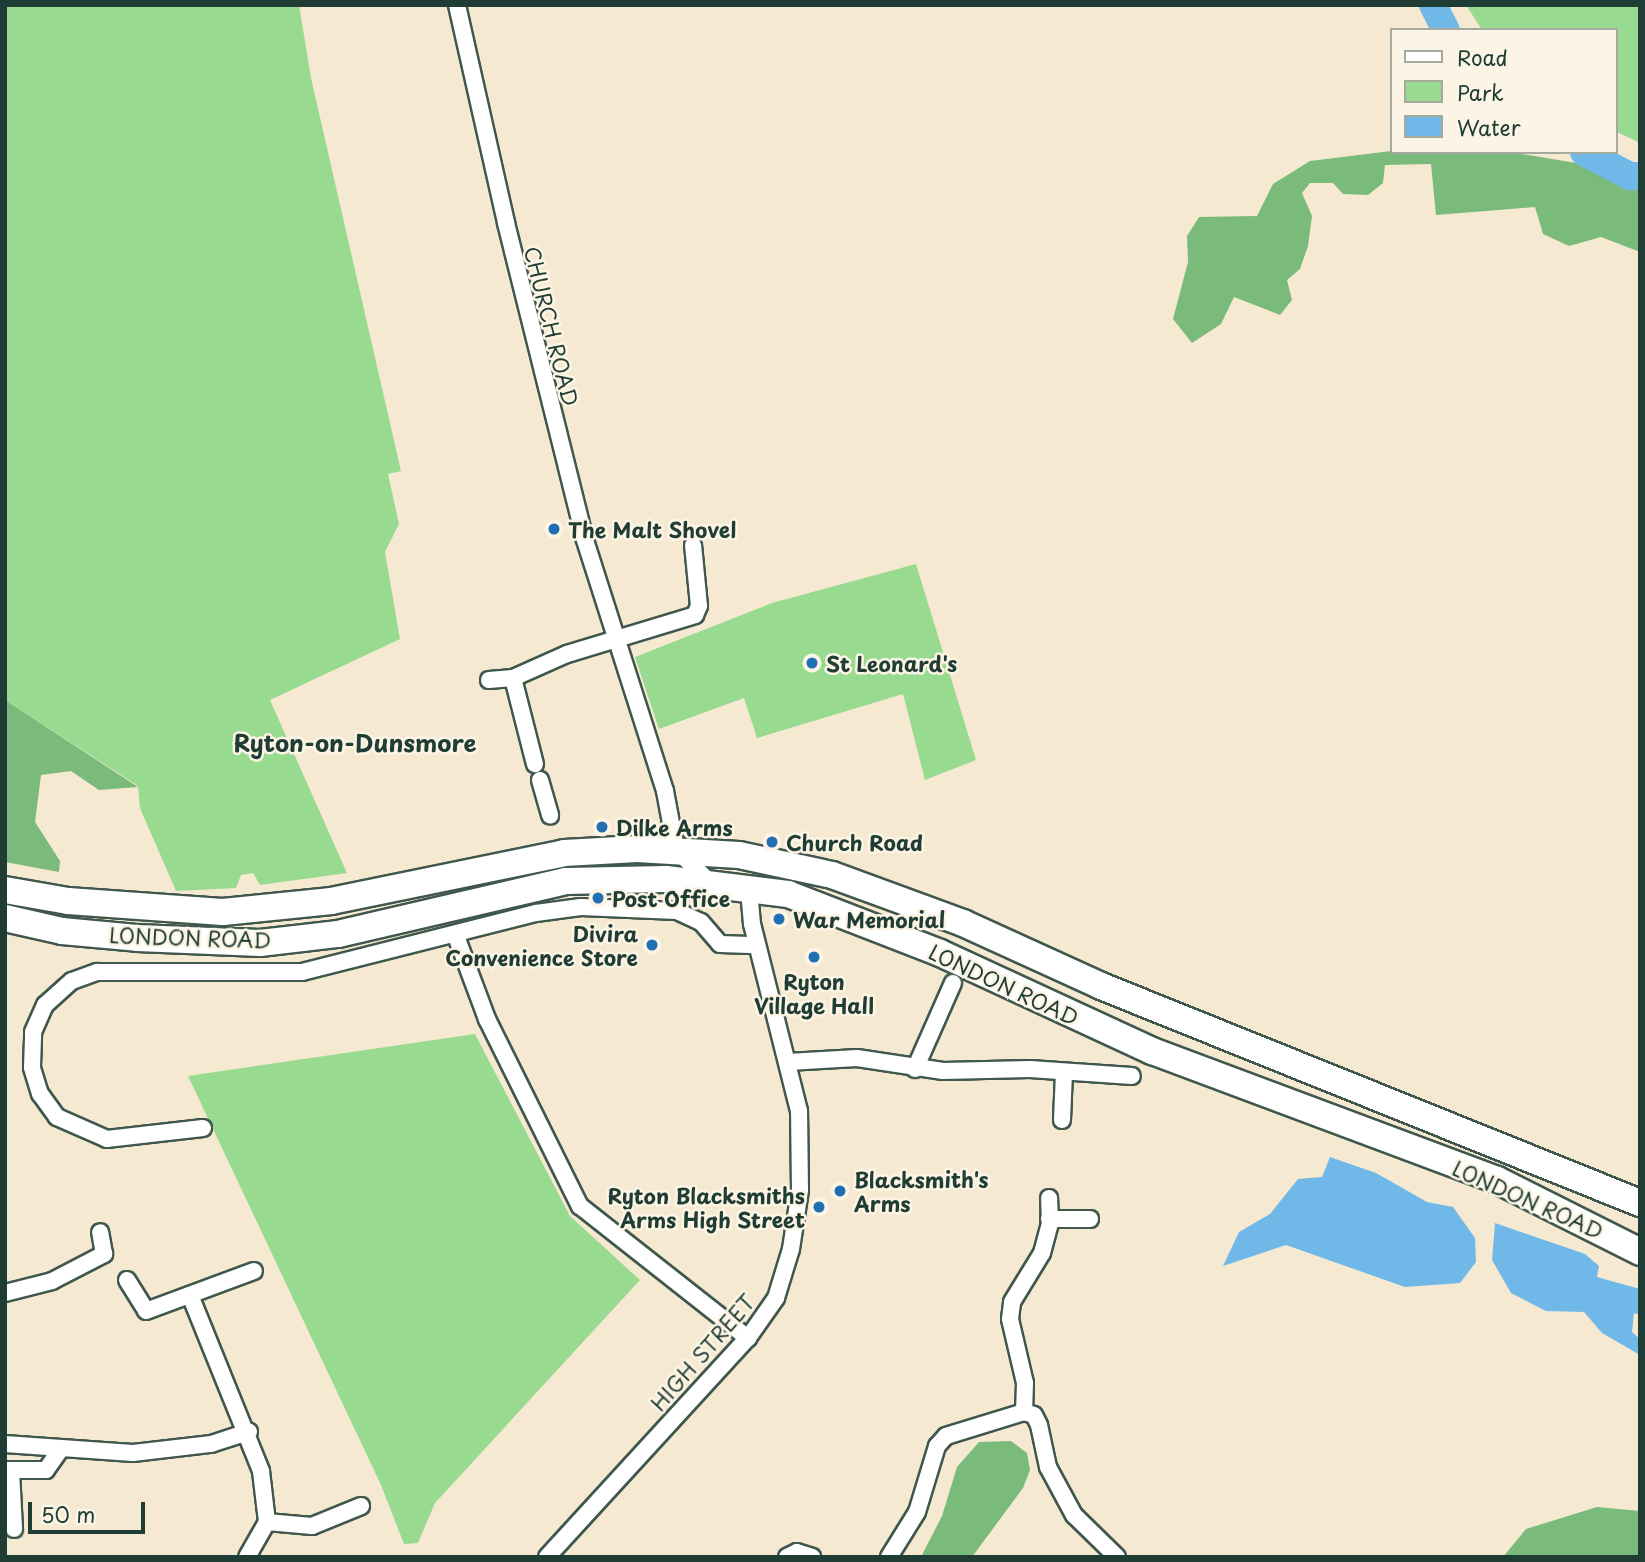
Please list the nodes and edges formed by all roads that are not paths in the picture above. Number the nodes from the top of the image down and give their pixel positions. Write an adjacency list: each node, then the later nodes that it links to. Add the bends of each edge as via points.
1 (457, 5): 3 (street, CHURCH ROAD, via 563,456)
2 (693, 545): 3 (street, via 699,606 695,615)
3 (617, 638): 4 (street); 7 (street, CHURCH ROAD, via 665,791)
4 (513, 678): 5 (street); 6 (street)
5 (489, 680)
6 (550, 816)
7 (676, 850): 8 (street); 10 (highway, LONDON ROAD, via 564,853 331,901 223,912 68,901); 22 (highway, LONDON ROAD, via 739,855 845,880 963,923 1101,986)
8 (710, 882): 9 (highway, LONDON ROAD); 11 (highway, LONDON ROAD, via 566,881 351,932 260,943 137,938)
9 (749, 887): 13 (street, HIGH STREET); 26 (highway, LONDON ROAD, via 821,905 940,953 1152,1051 1497,1180)
10 (5, 890)
11 (5, 918)
12 (456, 936): 13 (street, via 553,909 621,906 677,911 701,922 720,944); 20 (street, via 302,972 97,972 72,981 53,996 35,1024 31,1056 34,1082 57,1117 107,1139); 31 (street, via 487,1019 580,1206)
13 (757, 945): 15 (street, HIGH STREET)
14 (953, 984): 16 (street)
15 (788, 1062): 16 (street, via 857,1058); 31 (street, HIGH STREET, via 799,1111 796,1220 776,1298)
16 (915, 1069): 17 (street)
17 (1064, 1072): 18 (street); 19 (street)
18 (1132, 1076)
19 (1062, 1120)
20 (203, 1128)
21 (1049, 1198): 23 (street)
22 (1640, 1203)
23 (1049, 1219): 24 (street); 32 (street, via 1042,1253 1012,1302 1010,1319 1025,1382)
24 (1090, 1219)
25 (100, 1232): 29 (street, via 104,1254 52,1281)
26 (1640, 1252)
27 (254, 1271): 30 (street)
28 (127, 1279): 30 (street, via 146,1311)
29 (5, 1293)
30 (190, 1295): 33 (street)
31 (748, 1338): 41 (street, HIGH STREET)
32 (1024, 1412): 44 (street, via 946,1436 937,1446 917,1512); 45 (street, via 1034,1415 1039,1425 1048,1467 1062,1497)
33 (249, 1432): 35 (street, via 211,1444 133,1453); 38 (street, via 261,1472)
34 (5, 1444): 35 (street)
35 (60, 1450): 36 (street, via 46,1470)
36 (8, 1471): 39 (street)
37 (361, 1506): 38 (street, via 312,1526)
38 (267, 1522): 40 (street)
39 (14, 1529)
40 (247, 1557)
41 (547, 1557)
42 (787, 1557): 43 (street, via 797,1552)
43 (812, 1557)
44 (889, 1557)
45 (1117, 1557)

